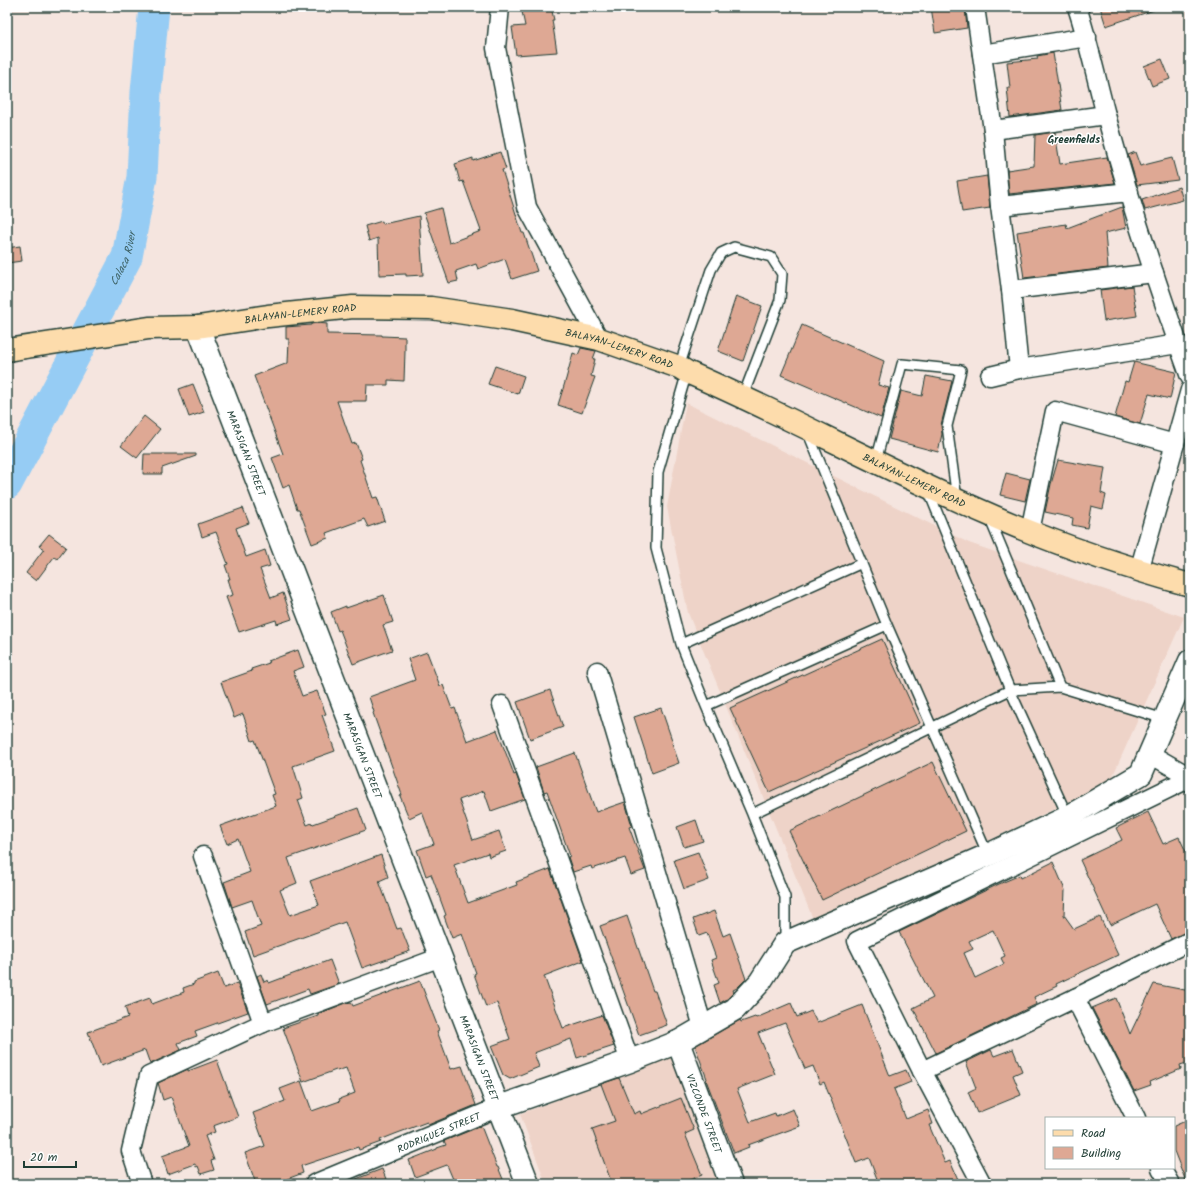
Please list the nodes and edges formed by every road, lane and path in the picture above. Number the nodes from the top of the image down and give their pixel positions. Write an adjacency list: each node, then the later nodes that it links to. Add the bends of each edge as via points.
1 (500, 7): 13 (street, via 496,48 526,207)
2 (974, 7): 5 (street)
3 (1077, 7): 4 (street)
4 (1087, 37): 5 (street); 6 (street)
5 (982, 54): 7 (street)
6 (1106, 115): 7 (street); 8 (street)
7 (993, 130): 9 (street)
8 (1129, 192): 9 (street); 10 (street)
9 (1000, 206): 11 (street)
10 (1154, 273): 11 (street); 14 (street)
11 (1011, 290): 17 (street)
12 (198, 327): 13 (main road, BALAYAN-LEMERY ROAD, via 353,307 431,308 512,320); 15 (main road, BALAYAN-LEMERY ROAD, via 149,328); 50 (main road, MARASIGAN STREET)
13 (599, 339): 16 (main road, BALAYAN-LEMERY ROAD)
14 (1178, 344): 17 (street); 19 (street)
15 (7, 350)
16 (683, 369): 21 (main road, BALAYAN-LEMERY ROAD); 21 (lane, via 711,270 721,253 734,247 771,257 782,274 780,300); 33 (lane, via 658,472 656,548)
17 (1019, 369): 18 (street)
18 (990, 376)
19 (1190, 377)
20 (1190, 390): 23 (street)
21 (743, 396): 22 (main road, BALAYAN-LEMERY ROAD)
22 (805, 426): 24 (main road, BALAYAN-LEMERY ROAD); 29 (lane)
23 (1175, 444): 28 (street, via 1055,411); 30 (street)
24 (876, 461): 25 (main road, BALAYAN-LEMERY ROAD); 26 (lane, via 902,364 961,370 947,426)
25 (926, 486): 26 (main road, BALAYAN-LEMERY ROAD); 37 (lane)
26 (957, 500): 27 (main road, BALAYAN-LEMERY ROAD)
27 (988, 514): 28 (main road, BALAYAN-LEMERY ROAD); 36 (lane)
28 (1030, 531): 30 (main road, BALAYAN-LEMERY ROAD)
29 (862, 563): 32 (lane); 33 (lane)
30 (1139, 571): 31 (main road, BALAYAN-LEMERY ROAD)
31 (1190, 585)
32 (887, 625): 39 (lane); 41 (lane)
33 (681, 644): 39 (lane)
34 (1190, 661): 40 (main road)
35 (598, 671): 53 (street)
36 (1060, 687): 37 (lane); 40 (lane)
37 (1010, 690): 41 (lane); 45 (lane)
38 (502, 705): 55 (street)
39 (706, 706): 44 (lane)
40 (1164, 719): 42 (main road)
41 (933, 728): 44 (lane); 46 (lane)
42 (1150, 754): 43 (street); 45 (main road, via 1140,774)
43 (1190, 777): 56 (street, via 857,941)
44 (752, 814): 49 (lane, via 785,897)
45 (1068, 817): 46 (main road)
46 (988, 855): 49 (main road)
47 (203, 856): 52 (street)
48 (1190, 941): 51 (street)
49 (785, 943): 53 (main road, RODRIGUEZ STREET, via 760,982 735,1010)
50 (442, 957): 52 (street); 57 (main road, MARASIGAN STREET)
51 (1075, 998): 56 (street); 58 (street)
52 (262, 1023): 60 (street, via 149,1076 131,1151)
53 (703, 1027): 54 (main road, RODRIGUEZ STREET)
54 (678, 1042): 55 (main road, RODRIGUEZ STREET); 63 (main road, VIZCONDE STREET)
55 (630, 1061): 57 (main road, RODRIGUEZ STREET)
56 (922, 1071): 64 (street)
57 (499, 1107): 61 (street, RODRIGUEZ STREET); 62 (main road, MARASIGAN STREET)
58 (1135, 1117)
59 (1162, 1169): 65 (street)
60 (142, 1184)
61 (314, 1184)
62 (528, 1184)
63 (731, 1184)
64 (982, 1184)
65 (1170, 1184)

